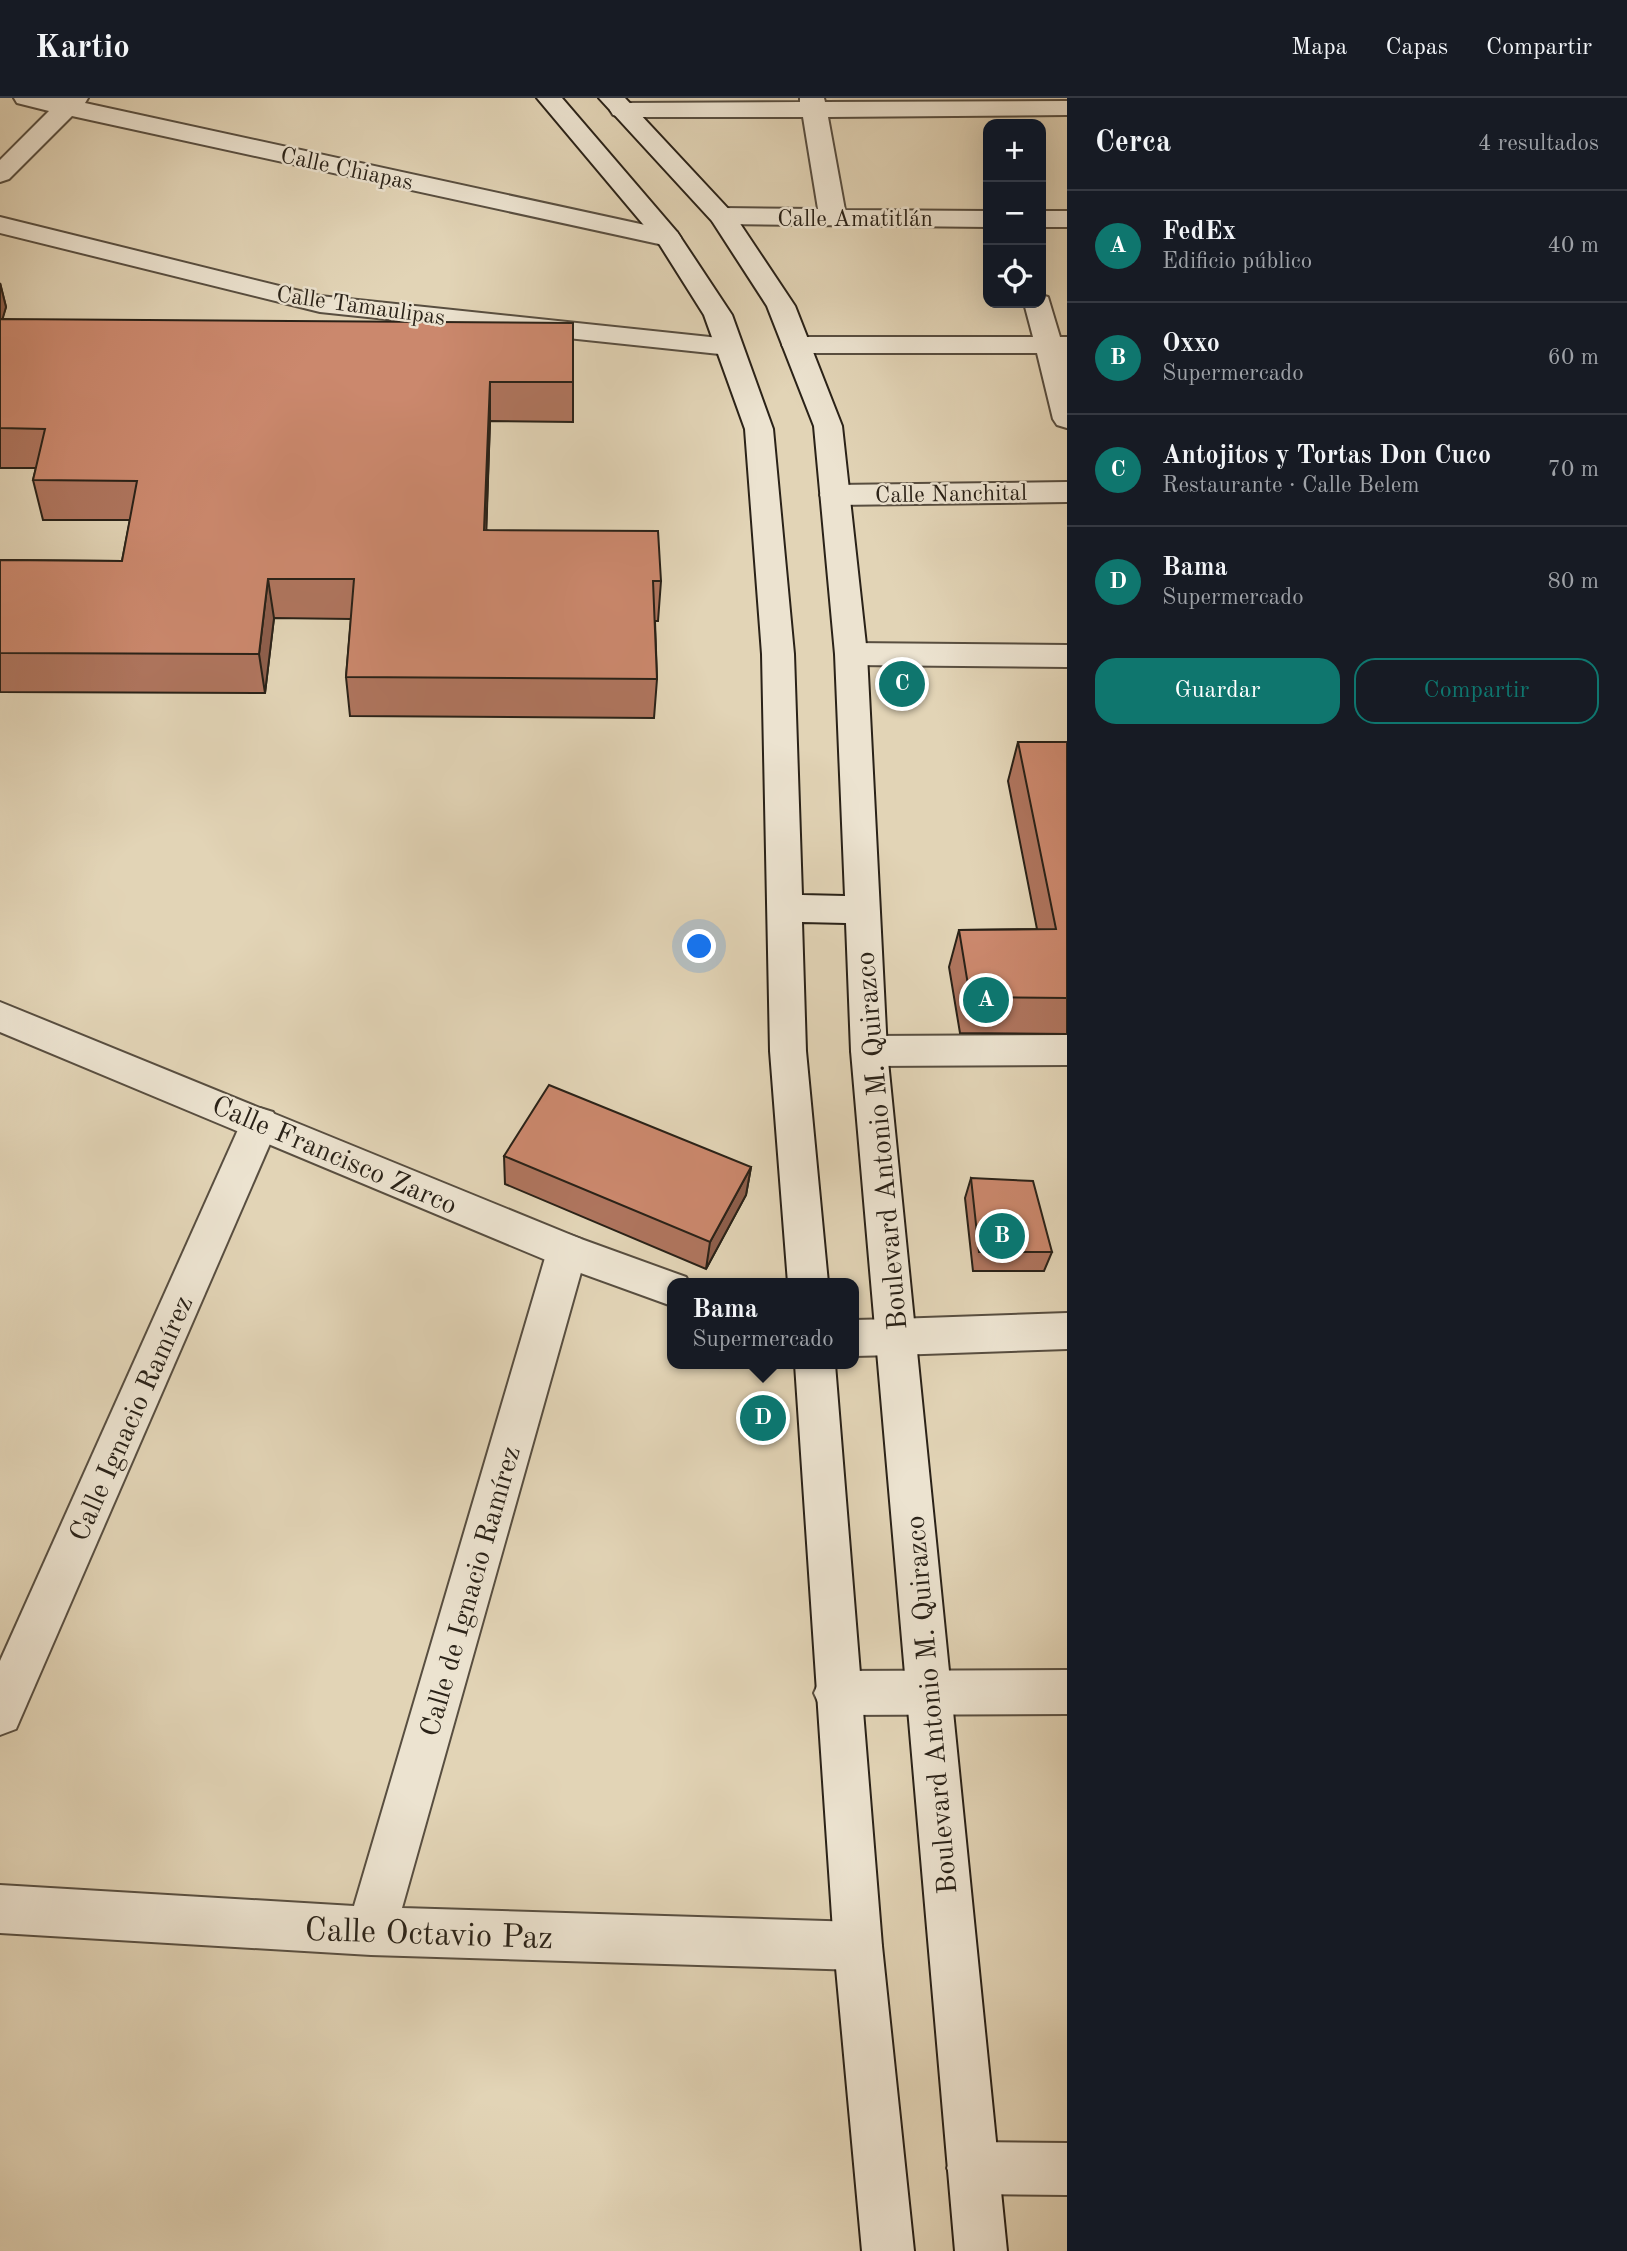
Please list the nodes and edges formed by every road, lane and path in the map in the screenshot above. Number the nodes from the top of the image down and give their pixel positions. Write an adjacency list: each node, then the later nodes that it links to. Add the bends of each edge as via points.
1 (26, 98): 3 (street, Calle Chiapas)
2 (549, 98): 15 (street)
3 (71, 103): 8 (street); 15 (street, Calle Chiapas)
4 (617, 104): 5 (street); 9 (street, Boulevard Antonio M. Quirazco)
5 (813, 104): 7 (street); 10 (street)
6 (1067, 108): 7 (street)
7 (997, 110)
8 (0, 174)
9 (722, 216): 10 (street, Calle Amatitlán); 17 (street, Boulevard Antonio M. Quirazco, via 781,306)
10 (833, 218): 11 (street, Calle Amatitlán)
11 (983, 219)
12 (1046, 219): 13 (street)
13 (1067, 219)
14 (0, 225): 19 (street, Calle Tamaulipas, via 320,303)
15 (668, 238): 19 (street, via 718,315)
16 (1040, 308): 18 (street)
17 (796, 345): 18 (street); 22 (street, Boulevard Antonio M. Quirazco, via 828,426)
18 (1059, 345): 20 (street)
19 (730, 347): 25 (street, via 759,429 778,654)
20 (1067, 419)
21 (1067, 492): 22 (street, Calle Nanchital)
22 (835, 495): 23 (street, Boulevard Antonio M. Quirazco)
23 (851, 654): 24 (street); 26 (street, Boulevard Antonio M. Quirazco)
24 (1067, 656)
25 (784, 908): 26 (street); 32 (street, via 788,1051)
26 (862, 910): 29 (street, Boulevard Antonio M. Quirazco)
27 (0, 1016): 30 (street, Calle Francisco Zarco)
28 (1067, 1050): 29 (street)
29 (869, 1051): 35 (street, Boulevard Antonio M. Quirazco)
30 (260, 1123): 31 (street, Calle Francisco Zarco); 41 (street, Calle Ignacio Ramírez)
31 (567, 1251): 33 (street, Calle Francisco Zarco); 43 (street, Calle de Ignacio Ramírez)
32 (808, 1278)
33 (667, 1287)
34 (1067, 1331): 35 (street)
35 (895, 1337): 36 (street); 40 (street, Boulevard Antonio M. Quirazco)
36 (859, 1338)
37 (815, 1369): 39 (street)
38 (1067, 1692): 40 (street)
39 (837, 1693): 40 (street); 44 (street)
40 (929, 1695): 45 (street, Boulevard Antonio M. Quirazco)
41 (0, 1713)
42 (0, 1909): 43 (street, Calle Octavio Paz)
43 (371, 1931): 44 (street, Calle Octavio Paz)
44 (858, 1946): 47 (street)
45 (973, 2168): 46 (street); 48 (street, Boulevard Antonio M. Quirazco)
46 (1067, 2169)
47 (888, 2251)
48 (981, 2251)

